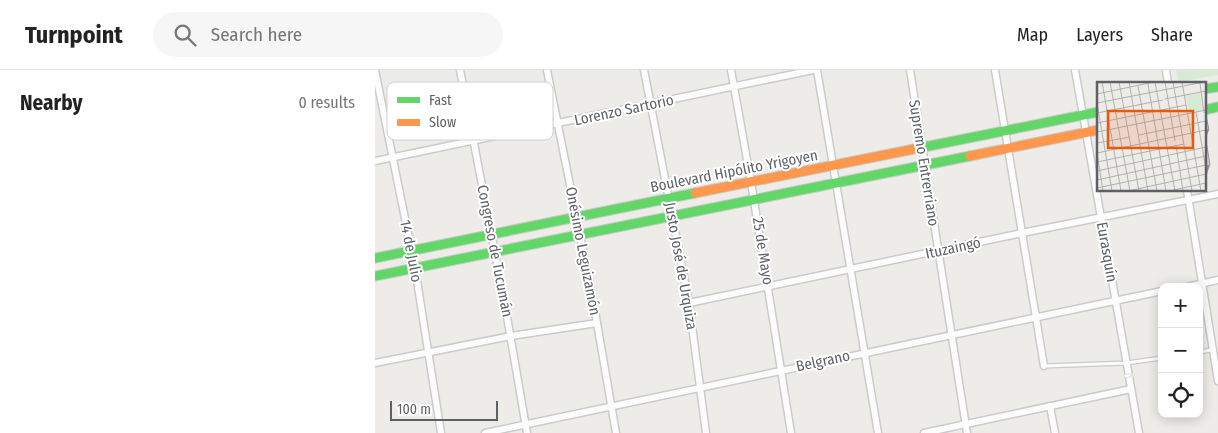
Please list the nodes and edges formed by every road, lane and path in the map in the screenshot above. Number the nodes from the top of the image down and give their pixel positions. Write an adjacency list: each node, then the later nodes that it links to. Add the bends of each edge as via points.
1 (375, 70): 19 (street, 14 de Julio)
2 (644, 70): 12 (street, Justo José de Urquiza)
3 (731, 70): 9 (street, 25 de Mayo)
4 (815, 70): 9 (street, Lorenzo Sartorio); 30 (street)
5 (910, 70): 26 (street, Supremo Entrerriano)
6 (995, 70): 20 (street)
7 (1075, 70): 16 (street, Eurasquín)
8 (1218, 87): 10 (main road)
9 (734, 88): 12 (street, Lorenzo Sartorio); 32 (street, 25 de Mayo)
10 (1205, 90)
11 (553, 99): 17 (street, Onésimo Leguizamón)
12 (652, 104): 17 (street, Lorenzo Sartorio); 36 (street, Justo José de Urquiza)
13 (1218, 107): 14 (main road)
14 (1205, 110)
15 (1097, 112): 16 (main road, Boulevard Hipólito Yrigoyen)
16 (1083, 115): 20 (main road, Boulevard Hipólito Yrigoyen); 22 (street, Eurasquín)
17 (558, 124): 18 (street, Lorenzo Sartorio); 39 (street, Onésimo Leguizamón)
18 (553, 125)
19 (387, 128)
20 (1005, 130): 26 (main road, Boulevard Hipólito Yrigoyen); 27 (street)
21 (1097, 130): 22 (main road)
22 (1087, 132): 27 (main road); 41 (street, Eurasquín)
23 (389, 140): 28 (street, 14 de Julio)
24 (479, 140): 25 (street, Lorenzo Sartorio)
25 (474, 141): 28 (street, Lorenzo Sartorio); 43 (street, Congreso de Tucumán)
26 (921, 147): 30 (main road, Boulevard Hipólito Yrigoyen); 31 (street, Supremo Entrerriano)
27 (1009, 148): 31 (main road); 42 (street)
28 (393, 157): 29 (street, Lorenzo Sartorio); 45 (street, 14 de Julio)
29 (375, 161)
30 (833, 165): 32 (main road, Boulevard Hipólito Yrigoyen); 33 (street)
31 (924, 166): 33 (main road); 46 (street, Supremo Entrerriano)
32 (751, 182): 36 (main road, Boulevard Hipólito Yrigoyen); 37 (street, 25 de Mayo)
33 (836, 183): 37 (main road); 50 (street)
34 (1187, 191): 38 (street)
35 (1218, 194): 38 (street, Ituzaingó)
36 (669, 197): 39 (main road, Boulevard Hipólito Yrigoyen); 40 (street, Justo José de Urquiza)
37 (754, 201): 40 (main road); 55 (street, 25 de Mayo)
38 (1189, 201): 41 (street, Ituzaingó); 53 (street)
39 (577, 217): 43 (main road, Boulevard Hipólito Yrigoyen); 44 (street, Onésimo Leguizamón)
40 (673, 217): 44 (main road); 59 (street, Justo José de Urquiza)
41 (1100, 217): 42 (street, Ituzaingó); 58 (street, Eurasquín)
42 (1022, 233): 46 (street, Ituzaingó); 60 (street)
43 (492, 234): 45 (main road, Boulevard Hipólito Yrigoyen); 47 (street, Congreso de Tucumán)
44 (580, 235): 47 (main road); 61 (street, Onésimo Leguizamón)
45 (412, 251): 48 (main road, Boulevard Hipólito Yrigoyen); 49 (street, 14 de Julio)
46 (937, 251): 50 (street, Ituzaingó); 62 (street, Supremo Entrerriano)
47 (495, 252): 49 (main road); 63 (street, Congreso de Tucumán)
48 (375, 258)
49 (415, 268): 51 (main road); 67 (street, 14 de Julio)
50 (851, 270): 55 (street, Ituzaingó); 66 (street)
51 (375, 276)
52 (1218, 280): 54 (street)
53 (1202, 283)
54 (1203, 284)
55 (769, 287): 59 (street, Ituzaingó); 72 (street, 25 de Mayo)
56 (1203, 291): 64 (street)
57 (1158, 293): 58 (street, Belgrano)
58 (1115, 300): 60 (street, Belgrano); 70 (street, Eurasquín)
59 (689, 303): 74 (street, Justo José de Urquiza)
60 (1035, 318): 62 (street, Belgrano); 71 (street)
61 (597, 322): 63 (street); 76 (street, Onésimo Leguizamón)
62 (951, 335): 66 (street, Belgrano); 79 (street, Supremo Entrerriano)
63 (511, 336): 67 (street); 78 (street, Congreso de Tucumán)
64 (1212, 350): 65 (lane); 73 (street)
65 (1203, 351)
66 (865, 352): 72 (street, Belgrano); 86 (street)
67 (429, 354): 69 (street); 80 (street, 14 de Julio)
68 (1158, 359): 70 (lane)
69 (375, 363)
70 (1126, 363): 71 (lane); 75 (street, Eurasquín)
71 (1044, 366)
72 (782, 370): 74 (street, Belgrano); 85 (street, 25 de Mayo)
73 (1218, 381)
74 (700, 388): 76 (street, Belgrano); 84 (street, Justo José de Urquiza)
75 (1131, 389): 77 (street); 90 (street, Eurasquín)
76 (611, 406): 78 (street, Belgrano); 83 (street, Onésimo Leguizamón)
77 (1051, 406): 79 (street); 89 (street)
78 (525, 424): 81 (street, Belgrano); 82 (street, Congreso de Tucumán)
79 (966, 424): 87 (street); 88 (street, Supremo Entrerriano)
80 (441, 433)
81 (485, 433)
82 (527, 433)
83 (616, 433)
84 (706, 433)
85 (791, 433)
86 (878, 433)
87 (924, 433)
88 (967, 433)
89 (1055, 433)
90 (1139, 433)

